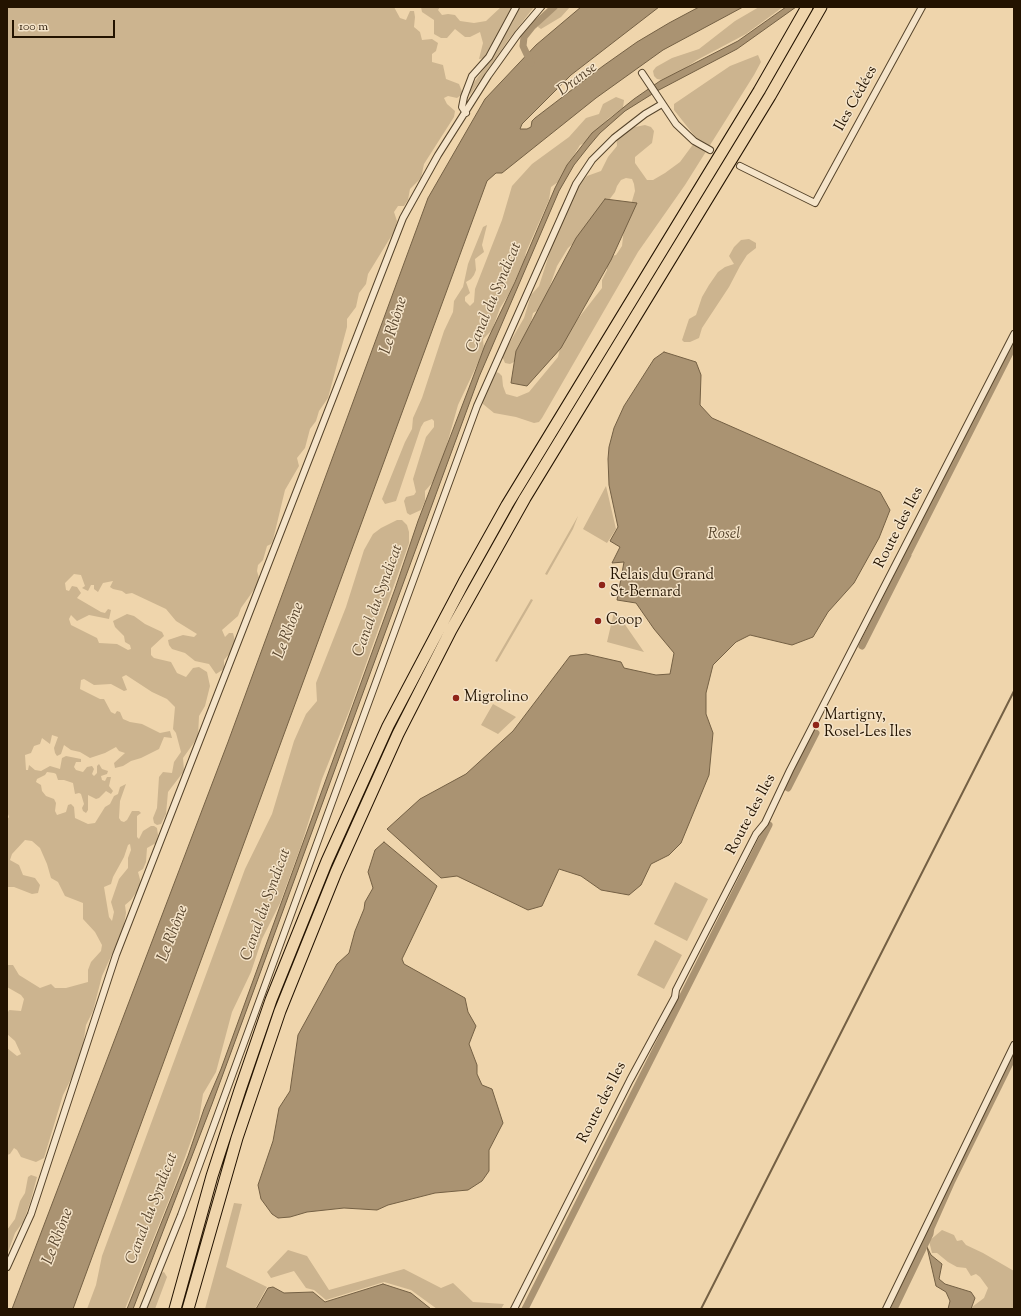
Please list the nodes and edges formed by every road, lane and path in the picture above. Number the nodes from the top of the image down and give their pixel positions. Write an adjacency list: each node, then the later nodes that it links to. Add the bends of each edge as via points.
1 (516, 7): 8 (street, via 489,57 472,76 462,107)
2 (541, 7): 8 (street, via 488,76)
3 (807, 7): 15 (highway, via 507,505 388,726 327,861 264,1020 212,1176)
4 (821, 7): 16 (highway, via 518,511 455,623 398,734 336,872 280,1011 232,1153)
5 (922, 7): 10 (street, Iles Cédées, via 815,203)
6 (642, 73): 7 (street)
7 (660, 102): 9 (street, via 683,132); 14 (street, via 614,138 592,160 576,184 478,406 181,1215)
8 (466, 113): 13 (street, via 411,202 370,298 116,955 31,1214)
9 (710, 150)
10 (740, 166)
11 (1014, 334): 17 (street, Route des Iles)
12 (1014, 1045): 18 (street)
13 (7, 1267)
14 (143, 1309)
15 (175, 1309)
16 (188, 1309)
17 (514, 1309)
18 (886, 1309)

